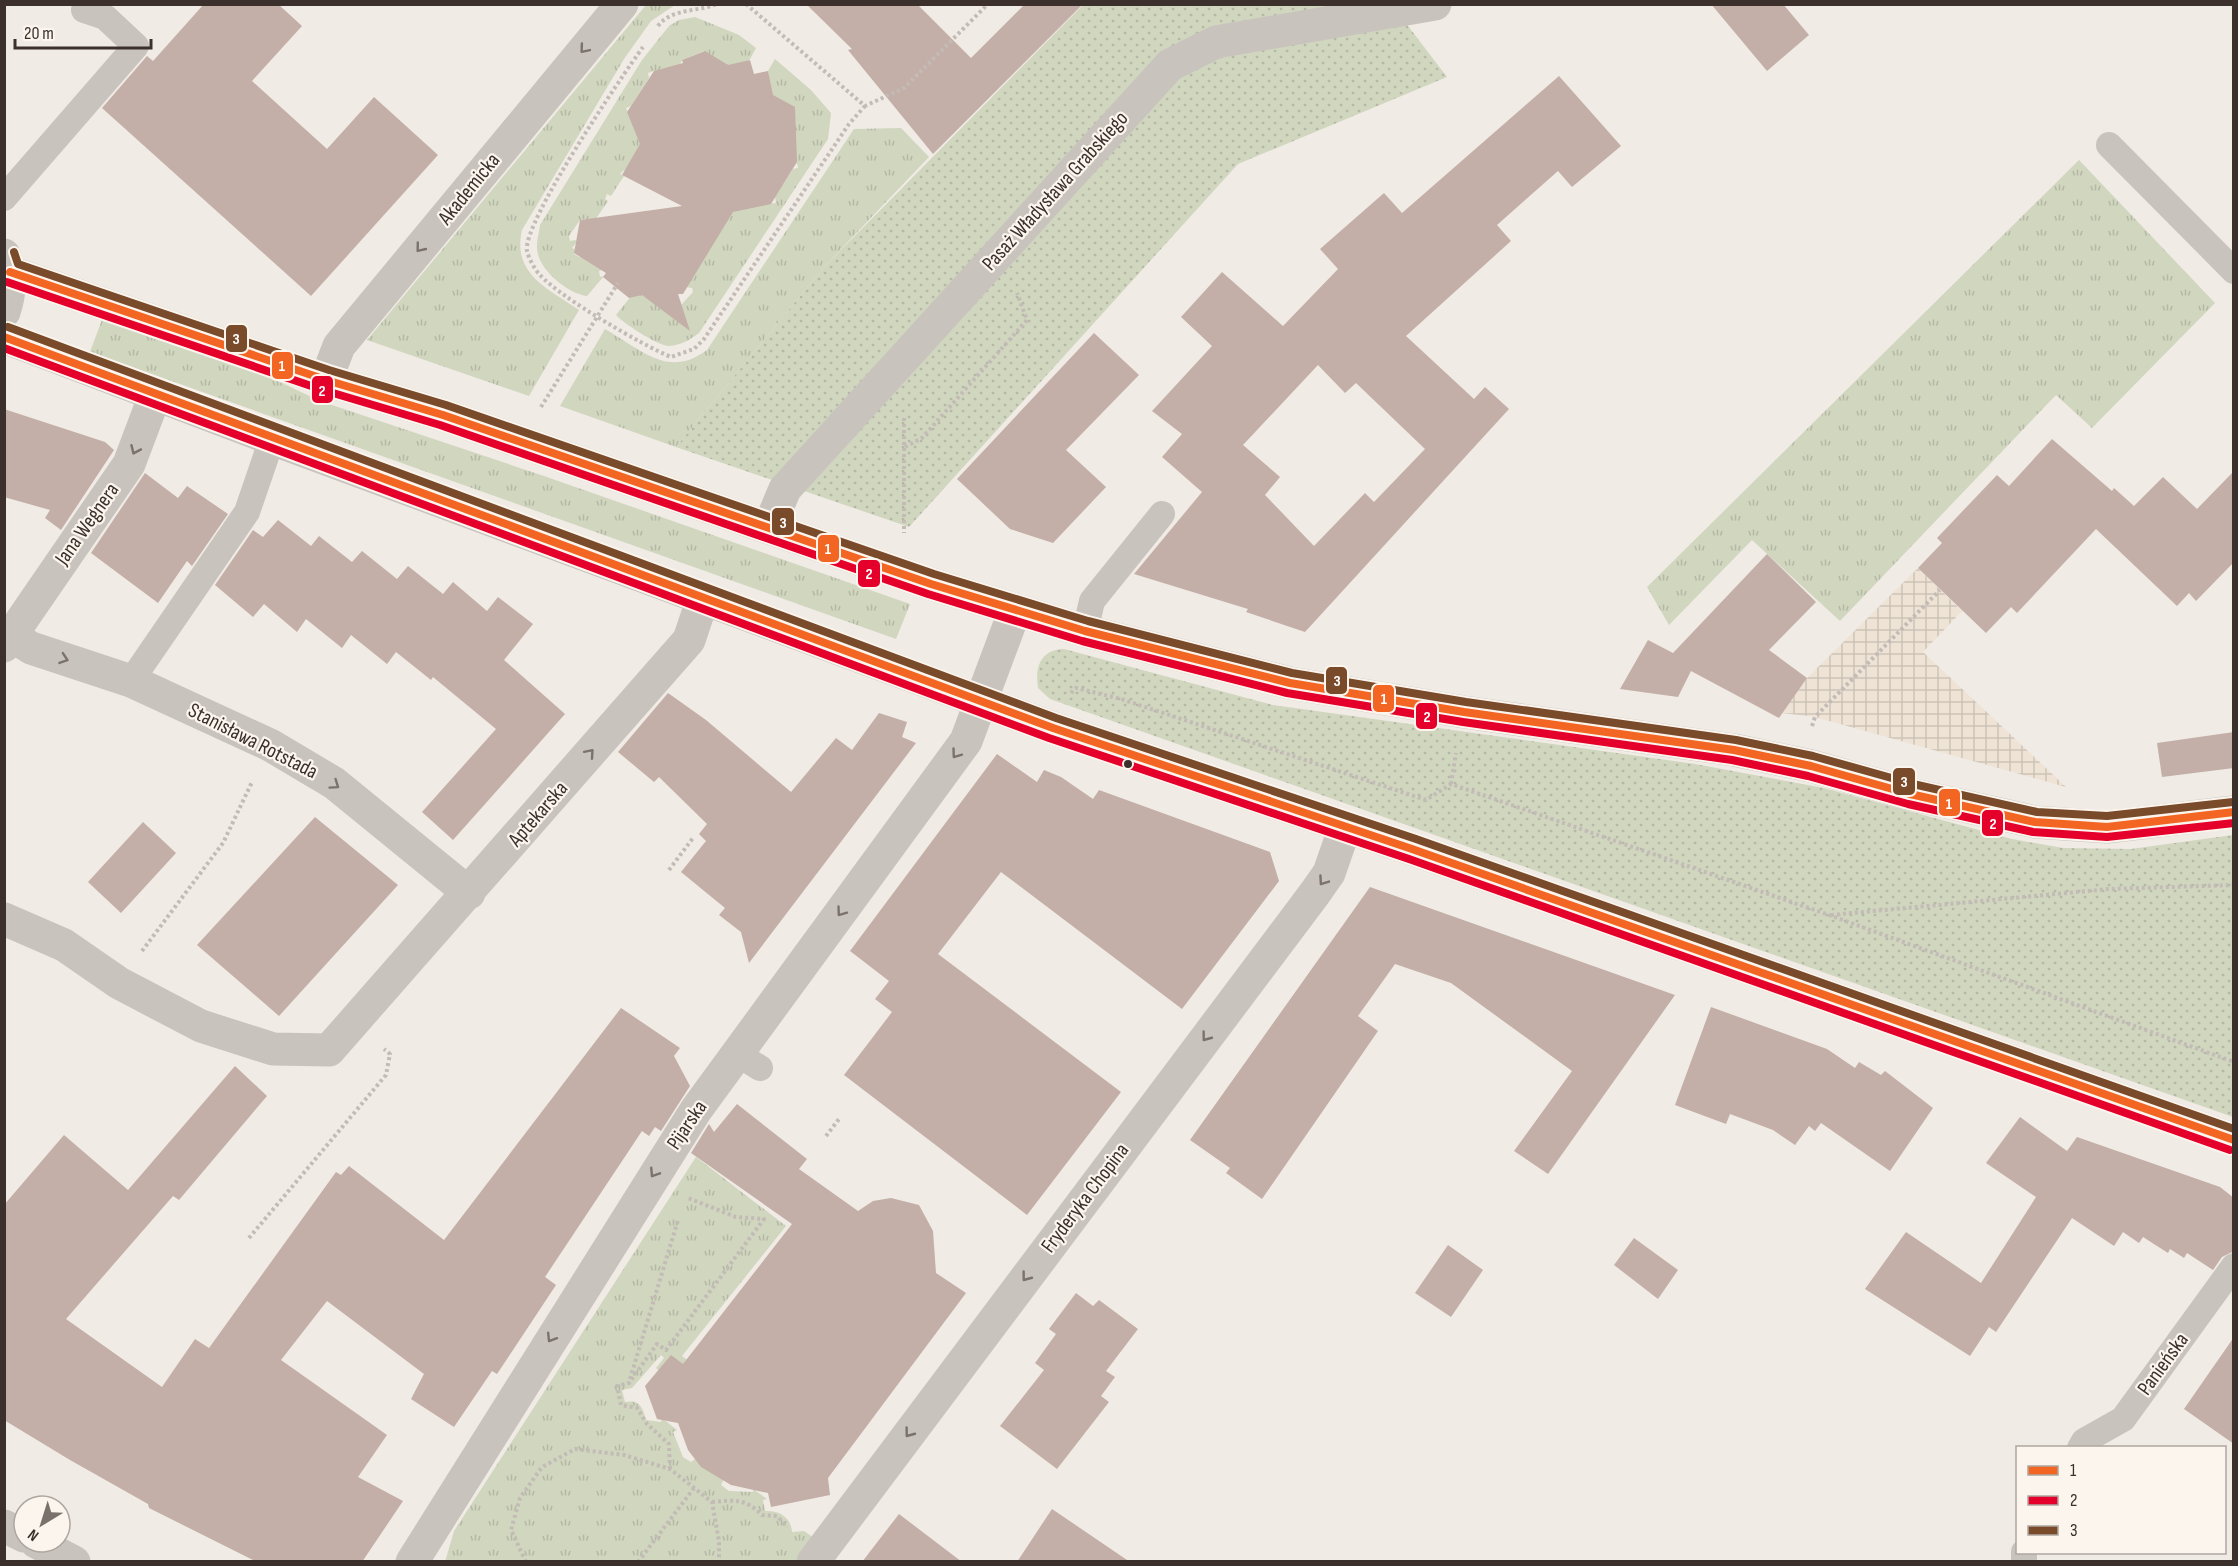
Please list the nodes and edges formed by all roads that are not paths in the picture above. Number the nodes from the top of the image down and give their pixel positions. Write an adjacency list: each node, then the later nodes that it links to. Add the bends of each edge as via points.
1 (622, 4): 10 (street, Akademicka, one-way to 10, via 339,346)
2 (1435, 4): 14 (street, Pasaż Władysława Grabskiego, via 1215,42 1170,65 785,489)
3 (102, 11): 5 (lane, via 136,46)
4 (2109, 145): 7 (lane)
5 (4, 198)
6 (7, 263): 8 (street, via 10,293); 10 (street)
7 (2234, 271)
8 (4, 312)
9 (4, 337): 11 (street)
10 (326, 380): 14 (street, via 443,415)
11 (155, 395): 12 (street); 18 (street, Jana Wegnera, one-way to 18, via 129,464)
12 (272, 439): 15 (street); 19 (lane, via 247,512)
13 (1162, 514): 17 (lane, via 1092,601)
14 (769, 527): 16 (street)
15 (704, 598): 20 (street); 23 (street, Aptekarska, one-way to 15, via 689,640)
16 (1015, 610): 17 (street); 20 (street, Pijarska)
17 (1085, 631): 21 (street, via 1290,683 1734,750 2035,822 2107,827)
18 (8, 641): 19 (street, Stanisława Rotstada, one-way to 19)
19 (131, 681): 23 (street, Stanisława Rotstada, one-way to 23, via 270,745 334,783)
20 (981, 702): 22 (street); 30 (street, Pijarska, one-way to 30, via 966,741 749,1061 696,1110 652,1176)
21 (2234, 812)
22 (1345, 827): 25 (street); 31 (street, Fryderyka Chopina, one-way to 31, via 1329,873)
23 (469, 893): 24 (street, Aptekarska, via 329,1050 273,1049 201,1026 119,983 64,945)
24 (4, 919)
25 (2234, 1140)
26 (2234, 1266): 27 (lane, Panieńska, via 2122,1419)
27 (2081, 1446)
28 (59, 1554): 29 (street)
29 (74, 1562)
30 (412, 1562)
31 (813, 1562)

